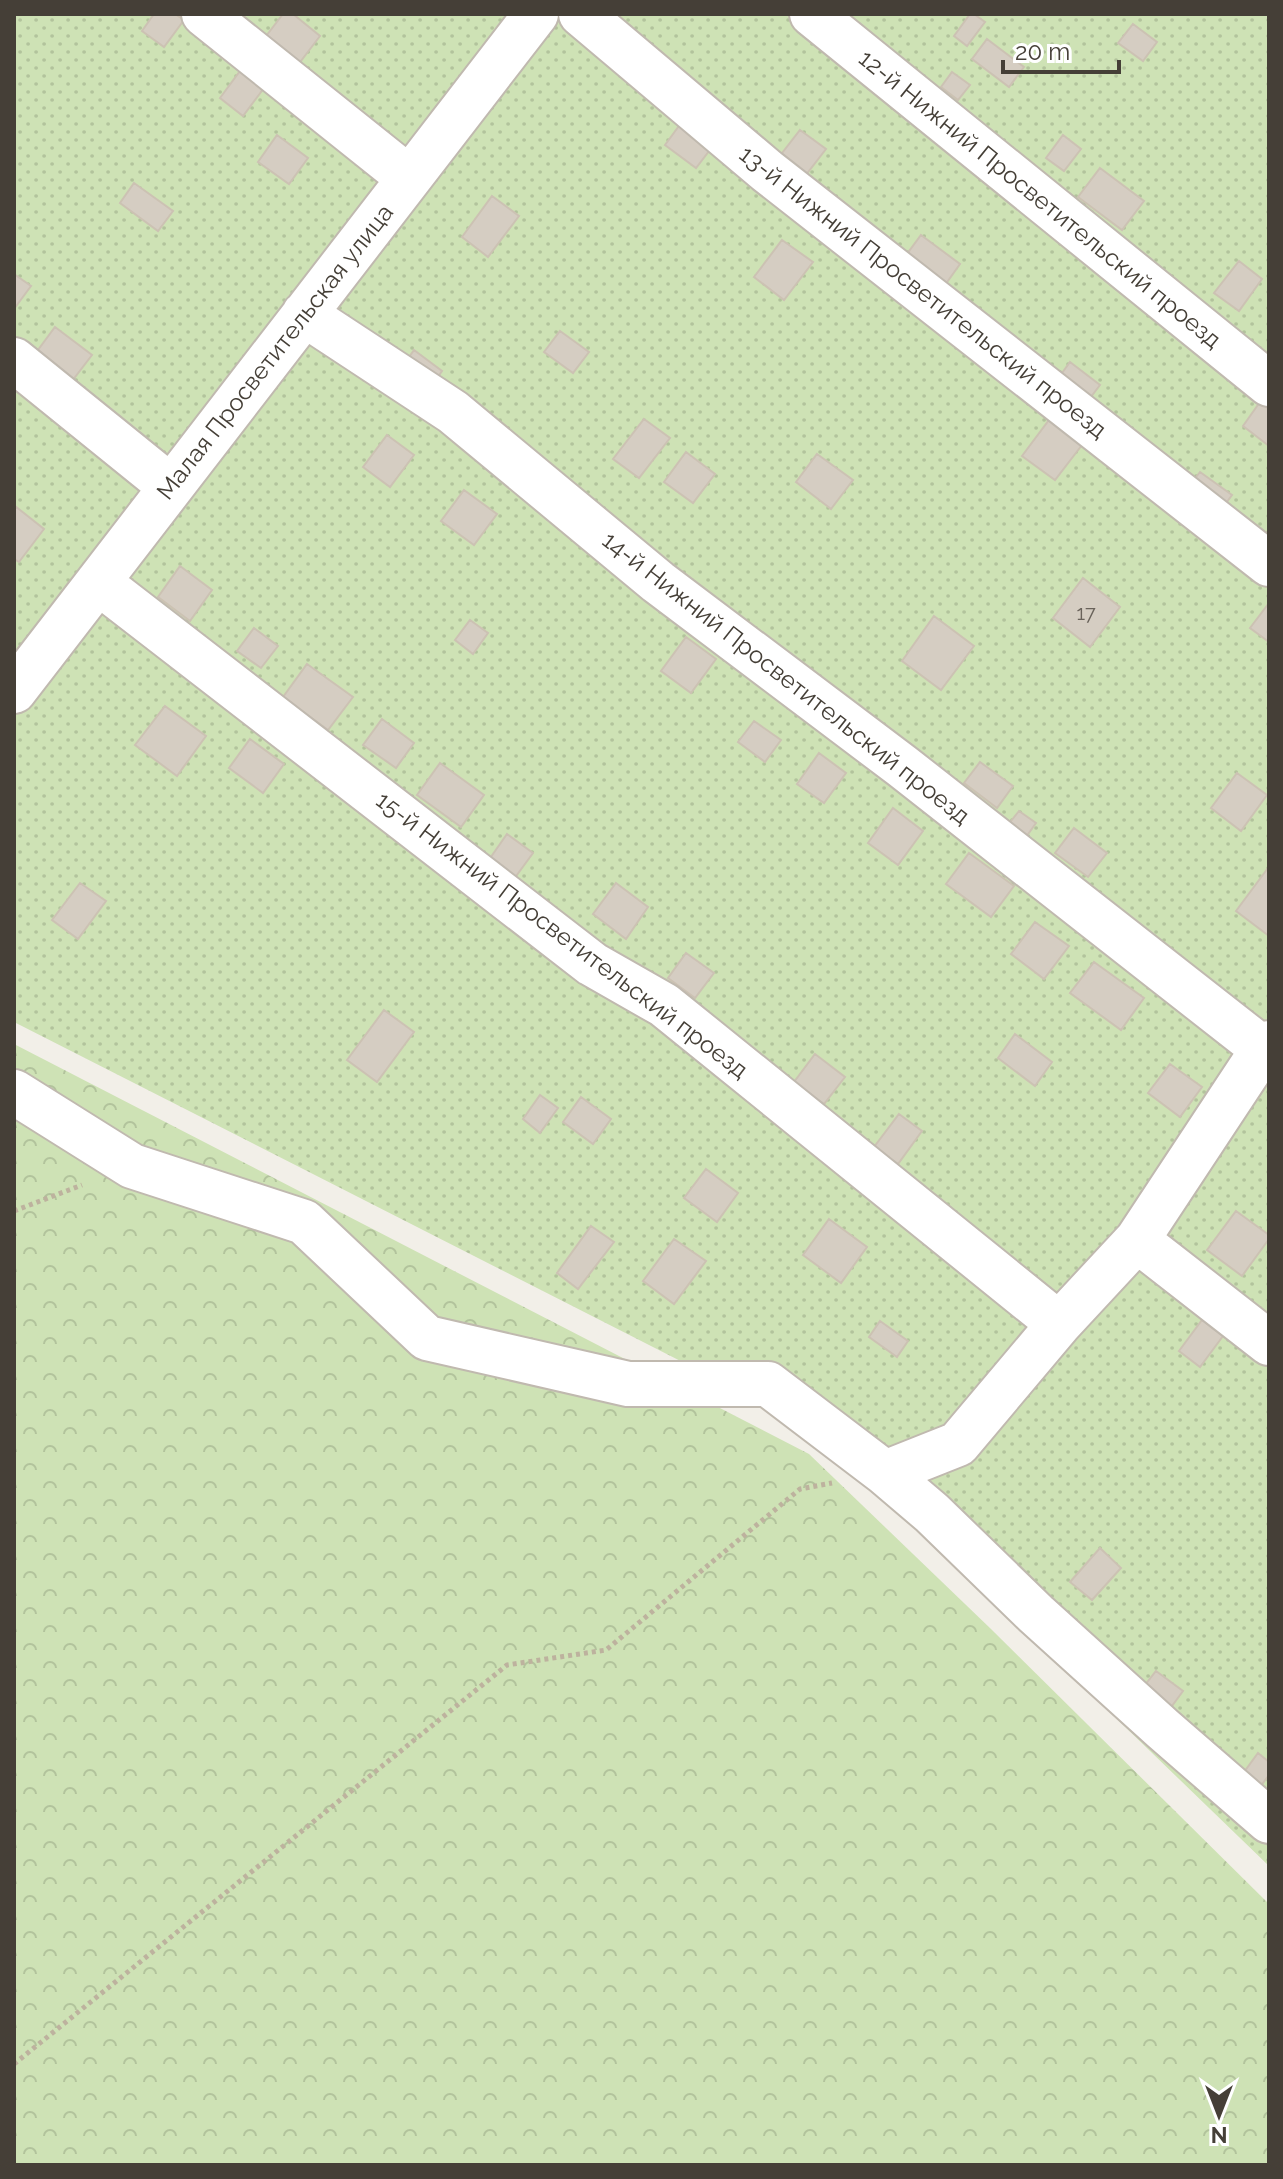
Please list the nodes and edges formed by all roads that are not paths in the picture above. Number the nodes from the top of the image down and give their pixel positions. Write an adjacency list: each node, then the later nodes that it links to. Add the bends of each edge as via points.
1 (204, 14): 5 (lane)
2 (536, 14): 5 (lane, Малая Просветительская улица)
3 (581, 14): 10 (lane, 13-й Нижний Просветительский проезд, via 767,171)
4 (812, 14): 8 (lane, 12-й Нижний Просветительский проезд)
5 (409, 178): 6 (lane, Малая Просветительская улица)
6 (304, 314): 9 (lane, Малая Просветительская улица); 13 (lane, 14-й Нижний Просветительский проезд, via 453,412 658,582)
7 (14, 360): 9 (lane)
8 (1269, 384)
9 (171, 487): 11 (lane, Малая Просветительская улица)
10 (1269, 564)
11 (98, 582): 12 (lane, Малая Просветительская улица); 16 (lane, 15-й Нижний Просветительский проезд, via 592,964 664,1005)
12 (14, 691)
13 (1266, 1046): 15 (lane)
14 (14, 1092): 18 (lane, via 132,1166 304,1222 427,1338 628,1384 768,1384)
15 (1137, 1240): 16 (lane); 17 (lane)
16 (1059, 1324): 18 (lane, via 958,1444)
17 (1269, 1343)
18 (885, 1473): 19 (lane)
19 (1269, 1821)

